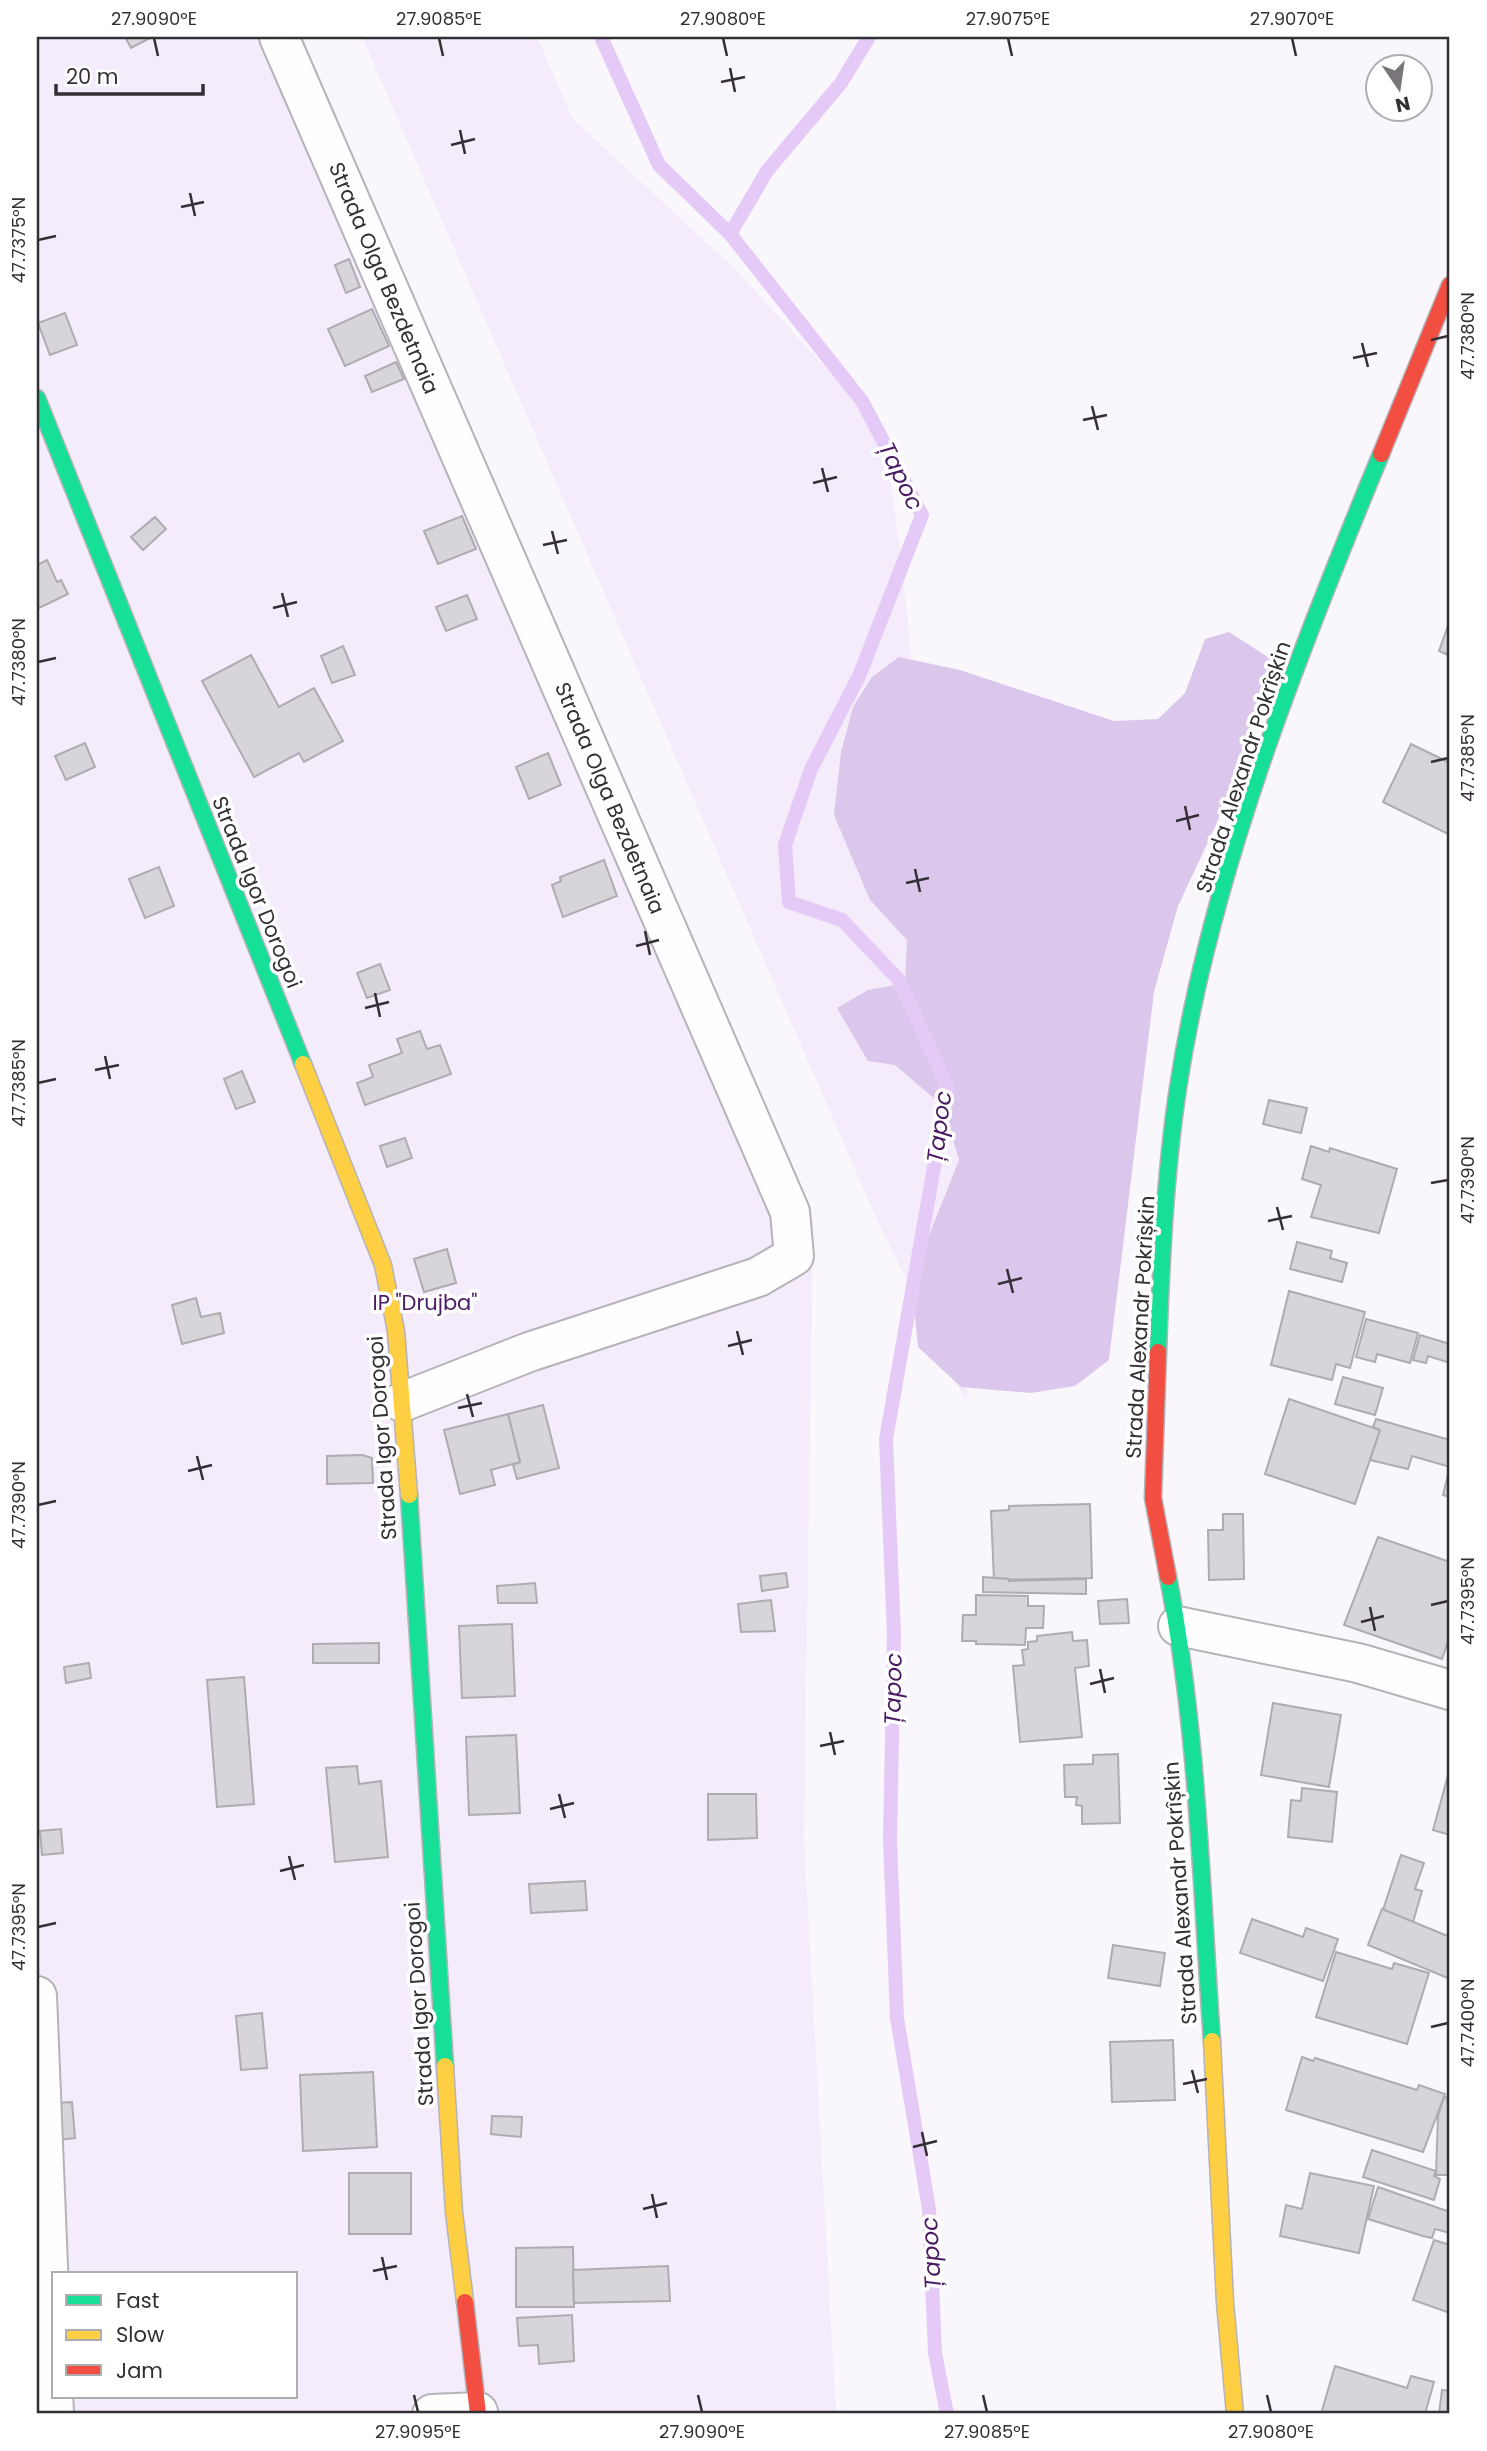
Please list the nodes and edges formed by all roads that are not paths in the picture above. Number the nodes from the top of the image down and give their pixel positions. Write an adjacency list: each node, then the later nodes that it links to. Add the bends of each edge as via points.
1 (279, 37): 4 (street, Strada Olga Bezdetnaia, via 790,1212 794,1255 758,1278 529,1352)
2 (1450, 285): 5 (street, Strada Alexandr Pokrîșkin, via 1322,596 1236,844 1178,1088 1160,1284 1153,1498)
3 (37, 398): 4 (street, Strada Igor Dorogoi, via 383,1265 396,1331)
4 (402, 1402): 9 (street, Strada Igor Dorogoi, via 454,2212)
5 (1178, 1626): 6 (street, via 1358,1662); 11 (street, Strada Alexandr Pokrîșkin, via 1199,1852 1225,2302)
6 (1450, 1690)
7 (37, 1996): 8 (street)
8 (52, 2365)
9 (478, 2413): 10 (street)
10 (432, 2414)
11 (1236, 2414)

